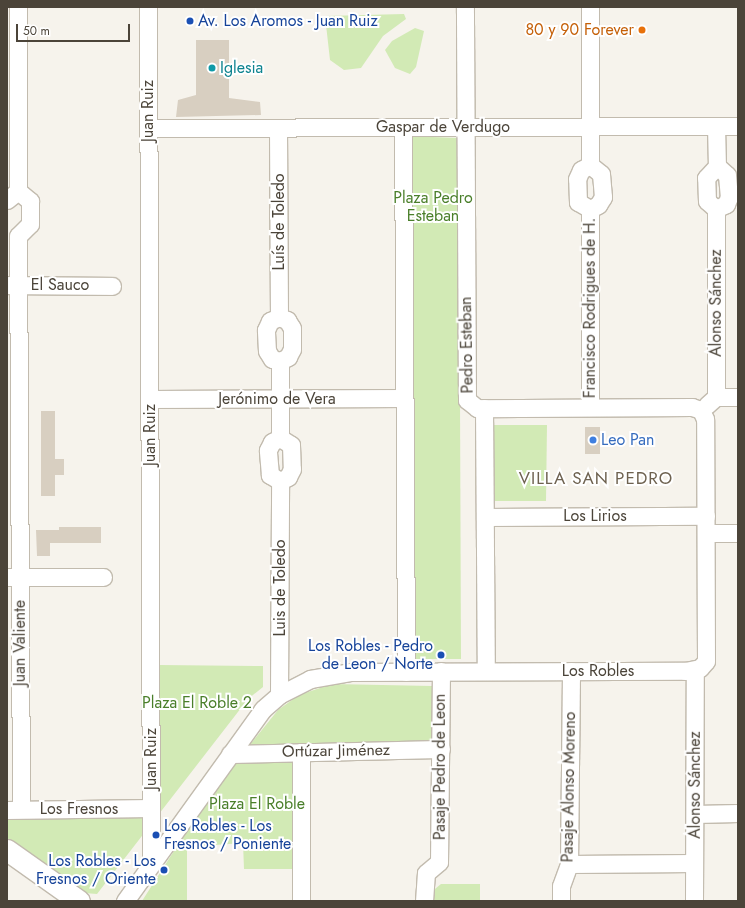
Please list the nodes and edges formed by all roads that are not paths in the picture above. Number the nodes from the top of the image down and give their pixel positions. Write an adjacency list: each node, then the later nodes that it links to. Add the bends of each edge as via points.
1 (18, 7): 14 (street, Juan Valiente)
2 (148, 7): 10 (street, Juan Ruiz)
3 (466, 7): 8 (street, Pedro Esteban)
4 (590, 7): 9 (street)
5 (716, 126): 6 (street, Gaspar de Verdugo); 9 (street, Gaspar de Verdugo); 13 (street)
6 (738, 126)
7 (403, 127): 8 (street, Gaspar de Verdugo); 11 (street, Gaspar de Verdugo); 24 (street)
8 (466, 127): 9 (street, Gaspar de Verdugo); 28 (street, Pedro Esteban, via 466,396 472,406)
9 (590, 127): 12 (street)
10 (148, 128): 11 (street, Gaspar de Verdugo); 25 (street, Juan Ruiz)
11 (278, 128): 20 (street, Luís de Toledo)
12 (590, 165): 15 (street, Francisco Rodrigues de H., via 601,174 603,197 598,205); 15 (street, Francisco Rodrigues de H., via 580,170 577,179 578,202)
13 (716, 166): 16 (street, via 706,178 707,201); 16 (street, via 727,175 729,196 726,204)
14 (12, 196): 17 (street, Juan Valiente, via 30,201 32,213 28,229)
15 (590, 208): 27 (street, Francisco Rodrigues de H.)
16 (716, 209): 22 (street, Alonso Sánchez)
17 (13, 231): 18 (street, Juan Valiente)
18 (13, 286): 19 (street, El Sauco); 34 (street, Juan Valiente)
19 (112, 286)
20 (279, 317): 21 (street, via 287,320 292,328 292,349 288,357); 21 (street, via 270,321 266,330 267,351 272,359)
21 (280, 361): 26 (street, Luis de Toledo)
22 (716, 397): 23 (street); 29 (street)
23 (738, 397)
24 (404, 398): 26 (street, Jerónimo de Vera); 40 (street)
25 (150, 399): 26 (street, Jerónimo de Vera); 45 (street, Juan Ruiz)
26 (280, 399): 41 (street, Luis de Toledo, via 280,438 272,442 268,450 270,475 280,481)
27 (590, 407): 28 (street); 29 (street, via 692,407)
28 (484, 408): 31 (street, Pedro Esteban)
29 (701, 410): 30 (street, via 705,420)
30 (706, 516): 31 (street, Los Lirios); 32 (street)
31 (485, 517): 38 (street, Pedro Esteban)
32 (706, 533): 33 (street); 36 (street, via 708,655 704,665)
33 (738, 533)
34 (13, 577): 35 (street); 46 (street, Juan Valiente)
35 (103, 577)
36 (695, 670): 39 (street, Los Robles); 47 (street, Alonso Sánchez)
37 (441, 671): 38 (street, Los Robles); 40 (street, Los Robles); 42 (street, Pasaje Pedro de Leon)
38 (486, 671): 39 (street, Los Robles)
39 (571, 671): 52 (street, Pasaje Alonso Moreno)
40 (406, 672): 41 (street, Los Robles, via 323,676)
41 (279, 695): 44 (street, Los Robles, via 263,709)
42 (441, 749): 43 (street, Ortúzar Jiménez); 56 (street, Pasaje Pedro de Leon, via 439,862 426,873)
43 (301, 752): 44 (street, Ortúzar Jiménez); 55 (street)
44 (230, 754): 51 (street, Los Robles)
45 (151, 808): 46 (street, Los Fresnos); 51 (street, Juan Ruiz)
46 (14, 810)
47 (695, 814): 48 (street); 50 (street, Alonso Sánchez)
48 (738, 814)
49 (7, 850): 53 (street)
50 (694, 863): 52 (street); 58 (street, Alonso Sánchez)
51 (151, 864): 54 (street, Los Robles)
52 (569, 864): 57 (street, Pasaje Alonso Moreno, via 560,886)
53 (79, 901)
54 (125, 901)
55 (301, 901)
56 (424, 901)
57 (561, 901)
58 (694, 901)

